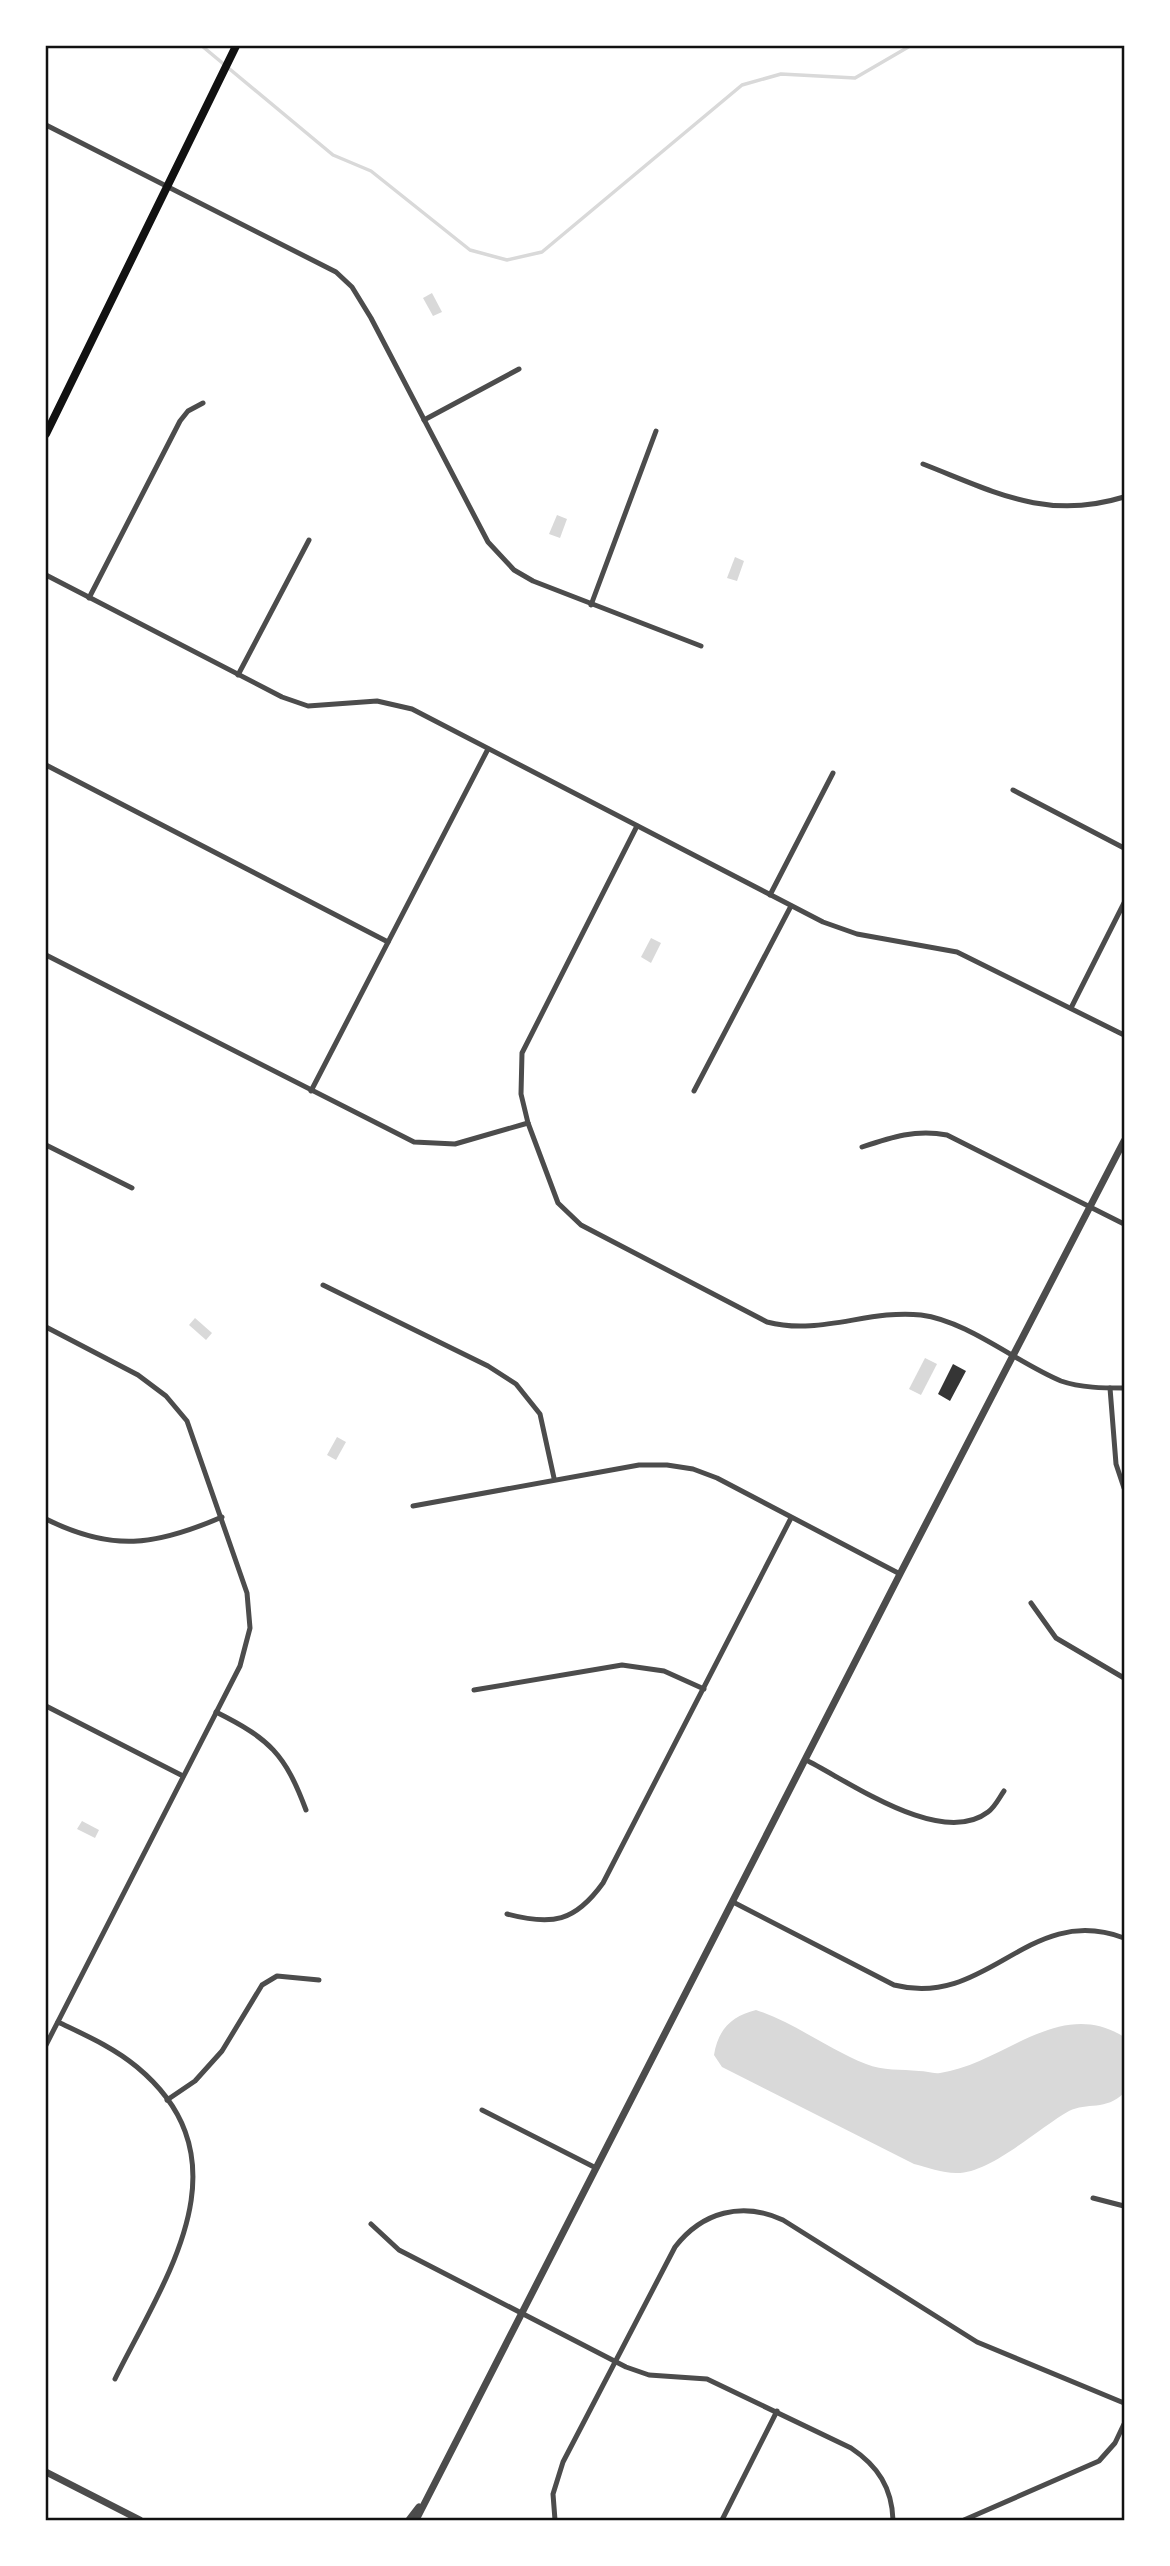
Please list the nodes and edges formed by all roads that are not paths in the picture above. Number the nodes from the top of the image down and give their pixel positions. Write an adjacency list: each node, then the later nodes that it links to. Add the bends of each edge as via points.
1 (236, 46): 3 (main road)
2 (46, 125): 3 (street)
3 (167, 184): 6 (street, via 323,264 352,287); 8 (main road)
4 (519, 369): 6 (street)
5 (203, 403): 13 (street, via 180,421)
6 (424, 420): 14 (street, via 499,556 533,581)
7 (656, 431): 14 (street)
8 (46, 434)
9 (923, 464): 10 (street, via 1045,506 1074,507)
10 (1125, 497)
11 (309, 540): 16 (street)
12 (46, 575): 13 (street)
13 (89, 598): 16 (street)
14 (591, 605): 15 (street)
15 (701, 646)
16 (238, 676): 17 (street, via 308,706 395,703)
17 (488, 749): 21 (street); 26 (street)
18 (46, 765): 26 (street)
19 (833, 773): 23 (street)
20 (1013, 790): 22 (street)
21 (637, 826): 23 (street); 32 (street, via 522,1053 521,1094)
22 (1125, 848)
23 (770, 895): 25 (street)
24 (1125, 903): 28 (street)
25 (791, 906): 28 (street, via 840,929 957,952); 31 (street)
26 (388, 942): 30 (street)
27 (46, 955): 30 (street)
28 (1071, 1008): 29 (street)
29 (1125, 1035)
30 (311, 1091): 32 (street, via 397,1135 427,1144 455,1144)
31 (694, 1091)
32 (528, 1123): 41 (street, via 558,1203 581,1225 768,1322 809,1327 921,1315)
33 (1125, 1141): 37 (street)
34 (46, 1145): 36 (street)
35 (862, 1147): 37 (street, via 904,1133 947,1135)
36 (132, 1188)
37 (1090, 1207): 38 (street); 41 (street)
38 (1125, 1224)
39 (323, 1285): 44 (street, via 516,1384 540,1414)
40 (46, 1327): 47 (street, via 138,1374 172,1402 187,1421)
41 (1013, 1356): 42 (street, via 1064,1382); 50 (street)
42 (1110, 1388): 43 (street); 45 (street, via 1116,1464)
43 (1125, 1388)
44 (554, 1478): 46 (street); 49 (street, via 639,1465 680,1467 716,1478)
45 (1125, 1488)
46 (413, 1506)
47 (222, 1517): 48 (street, via 137,1543 89,1538); 56 (street, via 247,1593 250,1628 240,1665)
48 (46, 1518)
49 (791, 1518): 50 (street); 53 (street)
50 (900, 1574): 57 (street)
51 (1031, 1603): 52 (street, via 1056,1638)
52 (1125, 1678)
53 (704, 1689): 54 (street, via 664,1671 622,1665); 62 (street, via 591,1899 556,1920 536,1922)
54 (474, 1690)
55 (46, 1706): 58 (street)
56 (216, 1712): 58 (street); 60 (street, via 252,1731 276,1752)
57 (806, 1760): 59 (street, via 936,1822 981,1817); 61 (street)
58 (183, 1776): 65 (street)
59 (1004, 1791)
60 (306, 1810)
61 (733, 1902): 63 (street, via 894,1985 911,1989 931,1990 968,1981 1059,1932 1097,1931); 69 (street)
62 (507, 1914)
63 (1125, 1938)
64 (319, 1980): 67 (street, via 277,1976 262,1985 215,2060)
65 (58, 2022): 66 (street); 67 (street, via 130,2061)
66 (46, 2045)
67 (167, 2100): 75 (street, via 184,2135 193,2170 192,2208 181,2248)
68 (482, 2110): 69 (street)
69 (596, 2168): 73 (street)
70 (1093, 2198): 71 (street)
71 (1125, 2206)
72 (371, 2224): 73 (street, via 399,2250)
73 (522, 2313): 74 (street); 80 (street)
74 (615, 2362): 76 (street, via 684,2235 718,2213 746,2210 771,2214 802,2230 977,2342); 77 (street, via 649,2375 707,2379); 85 (street, via 554,2483)
75 (115, 2379)
76 (1125, 2403)
77 (776, 2411): 81 (street, via 869,2460 886,2485); 86 (street)
78 (1125, 2424): 87 (street, via 1099,2461)
79 (46, 2472): 82 (street)
80 (426, 2498): 83 (street); 84 (street)
81 (896, 2520)
82 (140, 2521)
83 (409, 2521)
84 (416, 2521)
85 (555, 2521)
86 (722, 2521)
87 (964, 2521)

